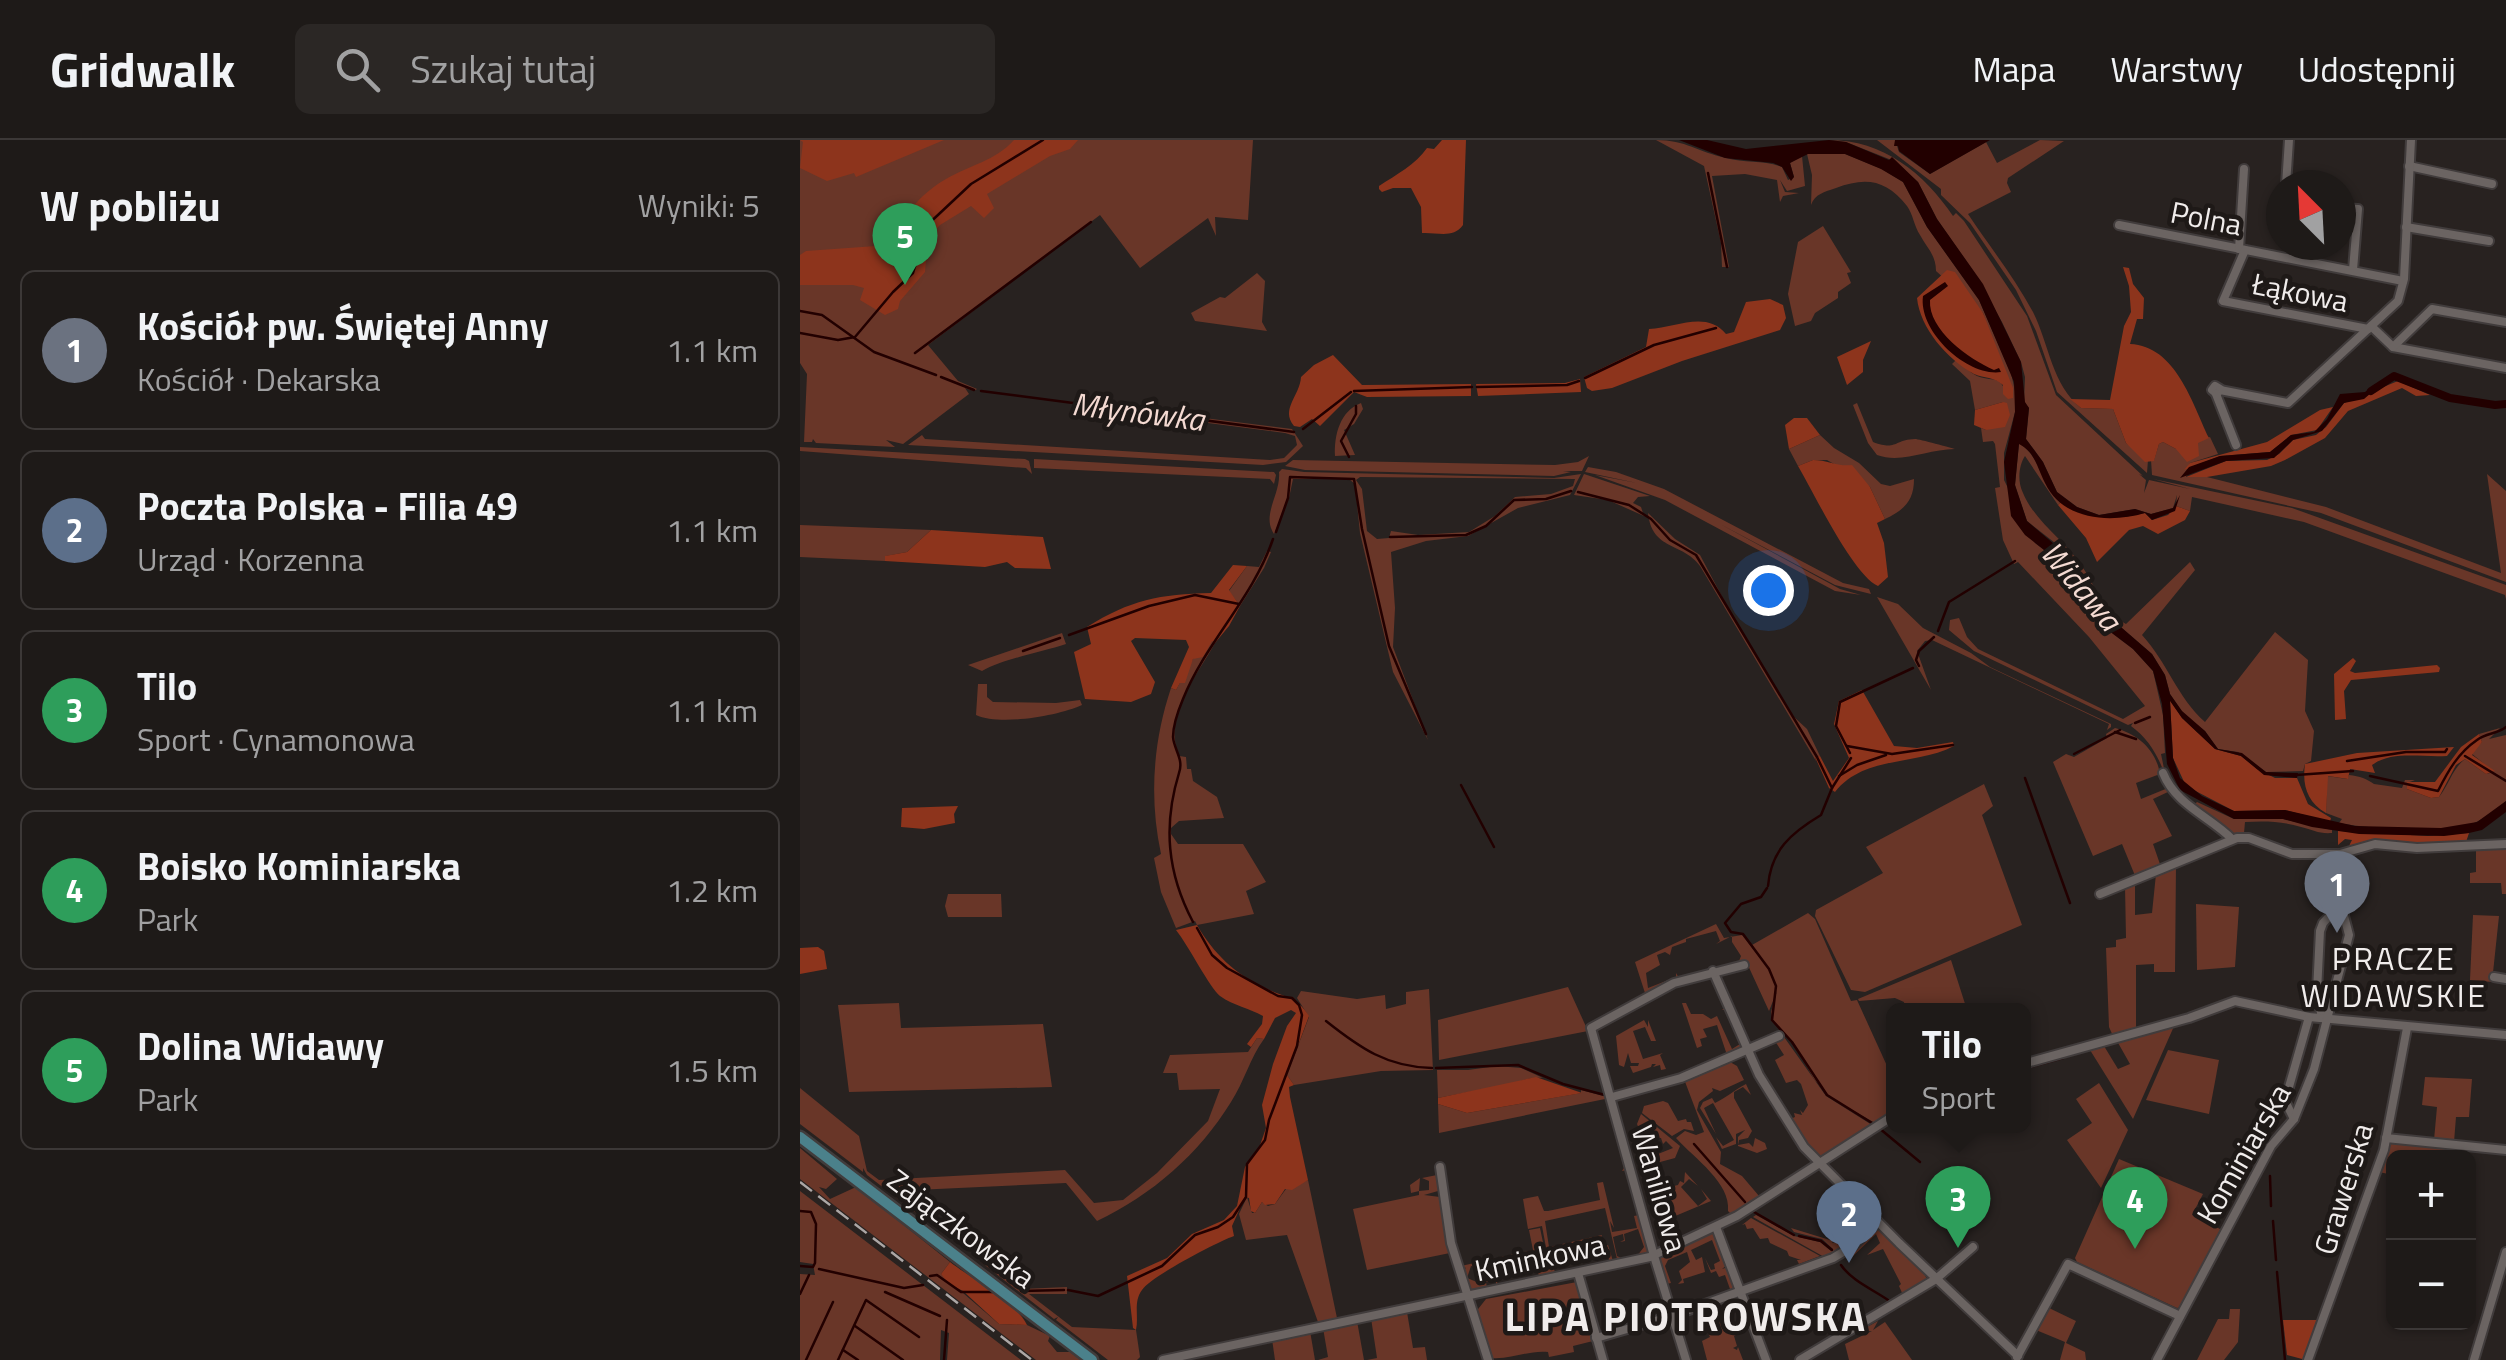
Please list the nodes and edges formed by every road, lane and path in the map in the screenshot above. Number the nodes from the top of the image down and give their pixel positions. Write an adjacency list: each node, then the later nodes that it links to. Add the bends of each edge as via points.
1 (2290, 140): 5 (street)
2 (2411, 140): 3 (street)
3 (2409, 166): 6 (street); 9 (street)
4 (2244, 169): 12 (street)
5 (2287, 170)
6 (2492, 184)
7 (2356, 209): 10 (street)
8 (2118, 225): 12 (street, Polna)
9 (2406, 227): 11 (street); 17 (street)
10 (2356, 233)
11 (2489, 241)
12 (2242, 249): 13 (street, Polna); 19 (street, Łąkowa, via 2224,301)
13 (2266, 253)
14 (2302, 260): 16 (street, Polna)
15 (2354, 260): 16 (street)
16 (2353, 270): 17 (street, Polna)
17 (2403, 281): 19 (street, via 2398,300)
18 (2506, 322): 20 (street, via 2432,309)
19 (2370, 328): 20 (street, Łąkowa); 22 (street, via 2288,403 2218,392)
20 (2393, 347): 21 (street)
21 (2506, 368)
22 (2236, 445)
23 (2163, 773): 24 (street, via 2177,797)
24 (2232, 839): 26 (street, via 2250,838 2288,853); 27 (street)
25 (2506, 844): 26 (street, via 2375,844)
26 (2340, 854): 28 (street)
27 (2100, 894)
28 (2340, 910): 34 (street, Kominiarska, via 2349,935); 34 (street, via 2320,931 2317,992)
29 (1744, 965): 30 (street)
30 (1713, 971): 38 (street); 40 (street, Waniliowa, via 1594,1024)
31 (2494, 977): 32 (street)
32 (2506, 978)
33 (2308, 1018): 34 (street); 39 (street, via 2230,1001); 41 (street, via 2285,1101)
34 (2326, 1018): 35 (street); 41 (street, Kominiarska)
35 (2408, 1028): 36 (street); 44 (street, Grawerska)
36 (2506, 1035)
37 (1780, 1036): 38 (street)
38 (1747, 1050): 40 (street); 46 (street)
39 (2031, 1062)
40 (1612, 1097): 52 (street, Waniliowa)
41 (2294, 1119): 58 (street, Kominiarska, via 2270,1146)
42 (1886, 1120): 46 (street, Kminkowa)
43 (800, 1137): 61 (main road, Zajączkowska)
44 (2386, 1138): 45 (street); 69 (street, Grawerska)
45 (2506, 1150)
46 (1818, 1164): 48 (street); 49 (street, Kminkowa)
47 (1440, 1166): 56 (street)
48 (1878, 1222): 54 (street); 55 (street, via 1841,1254)
49 (1716, 1227): 52 (street, Kminkowa); 55 (street)
50 (1974, 1247): 54 (street)
51 (2506, 1252): 70 (street)
52 (1654, 1256): 53 (street, Kminkowa); 57 (street, Waniliowa)
53 (1578, 1273): 56 (street, Kminkowa); 59 (street)
54 (1936, 1279): 60 (street); 67 (street)
55 (1740, 1292): 57 (street); 66 (street)
56 (1467, 1297): 62 (street, Kminkowa); 63 (street)
57 (1672, 1316): 59 (street); 65 (street, Waniliowa)
58 (2180, 1316): 60 (street, via 2068,1264); 68 (street, Kominiarska)
59 (1596, 1338): 64 (street)
60 (2017, 1358)
61 (1092, 1360)
62 (1163, 1360)
63 (1488, 1360)
64 (1602, 1360)
65 (1686, 1360)
66 (1766, 1360)
67 (1800, 1360)
68 (2157, 1360)
69 (2308, 1360)
70 (2474, 1360)

